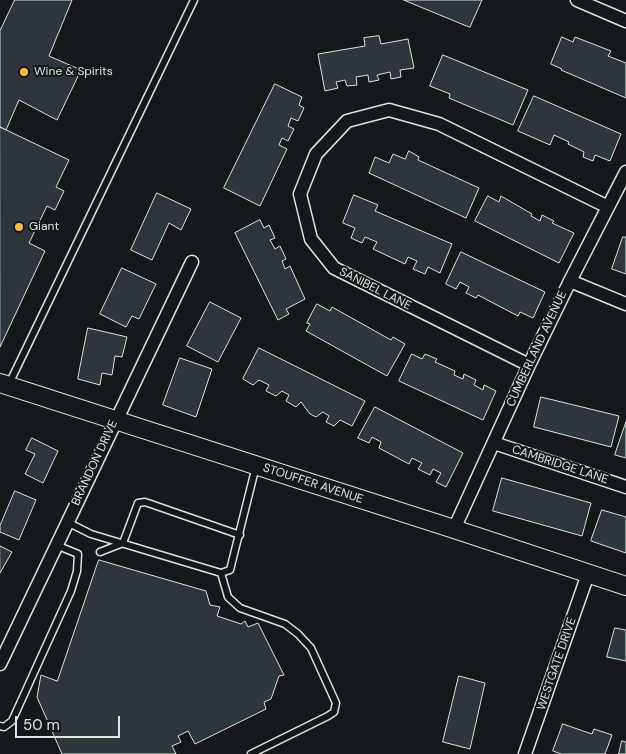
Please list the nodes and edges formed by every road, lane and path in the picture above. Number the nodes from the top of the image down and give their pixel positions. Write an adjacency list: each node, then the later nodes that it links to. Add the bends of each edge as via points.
1 (194, 0): 10 (lane)
2 (577, 0): 3 (street)
3 (626, 21)
4 (626, 172): 5 (street, CUMBERLAND AVENUE)
5 (608, 207): 7 (street, CUMBERLAND AVENUE); 9 (street, SANIBEL LANE, via 439,124 389,110 348,122 316,154 300,194 311,239 334,268)
6 (192, 262): 11 (street, BRANDON DRIVE)
7 (570, 281): 8 (street); 9 (street, CUMBERLAND AVENUE)
8 (626, 304)
9 (529, 364): 12 (street, CUMBERLAND AVENUE)
10 (4, 384): 11 (street, STOUFFER AVENUE)
11 (115, 420): 13 (street, STOUFFER AVENUE); 15 (street, BRANDON DRIVE)
12 (494, 444): 14 (street, CAMBRIDGE LANE); 16 (street, CUMBERLAND AVENUE)
13 (256, 466): 16 (street, STOUFFER AVENUE); 17 (lane)
14 (626, 487)
15 (67, 522): 18 (lane, via 91,534); 19 (street, BRANDON DRIVE)
16 (454, 529): 24 (street, STOUFFER AVENUE)
17 (240, 535): 18 (lane, via 145,502 138,503); 23 (lane, via 230,570)
18 (123, 543): 20 (lane); 23 (lane)
19 (56, 545): 21 (lane); 26 (street, BRANDON DRIVE)
20 (100, 552)
21 (78, 554): 22 (lane); 27 (lane, via 72,591 12,721)
22 (87, 554)
23 (221, 573): 28 (lane, via 228,597 240,608 285,624 311,648 336,704 334,712 328,716)
24 (588, 574): 25 (street, STOUFFER AVENUE); 29 (street, WESTGATE DRIVE)
25 (626, 586)
26 (0, 664)
27 (0, 726)
28 (251, 754)
29 (525, 754)

